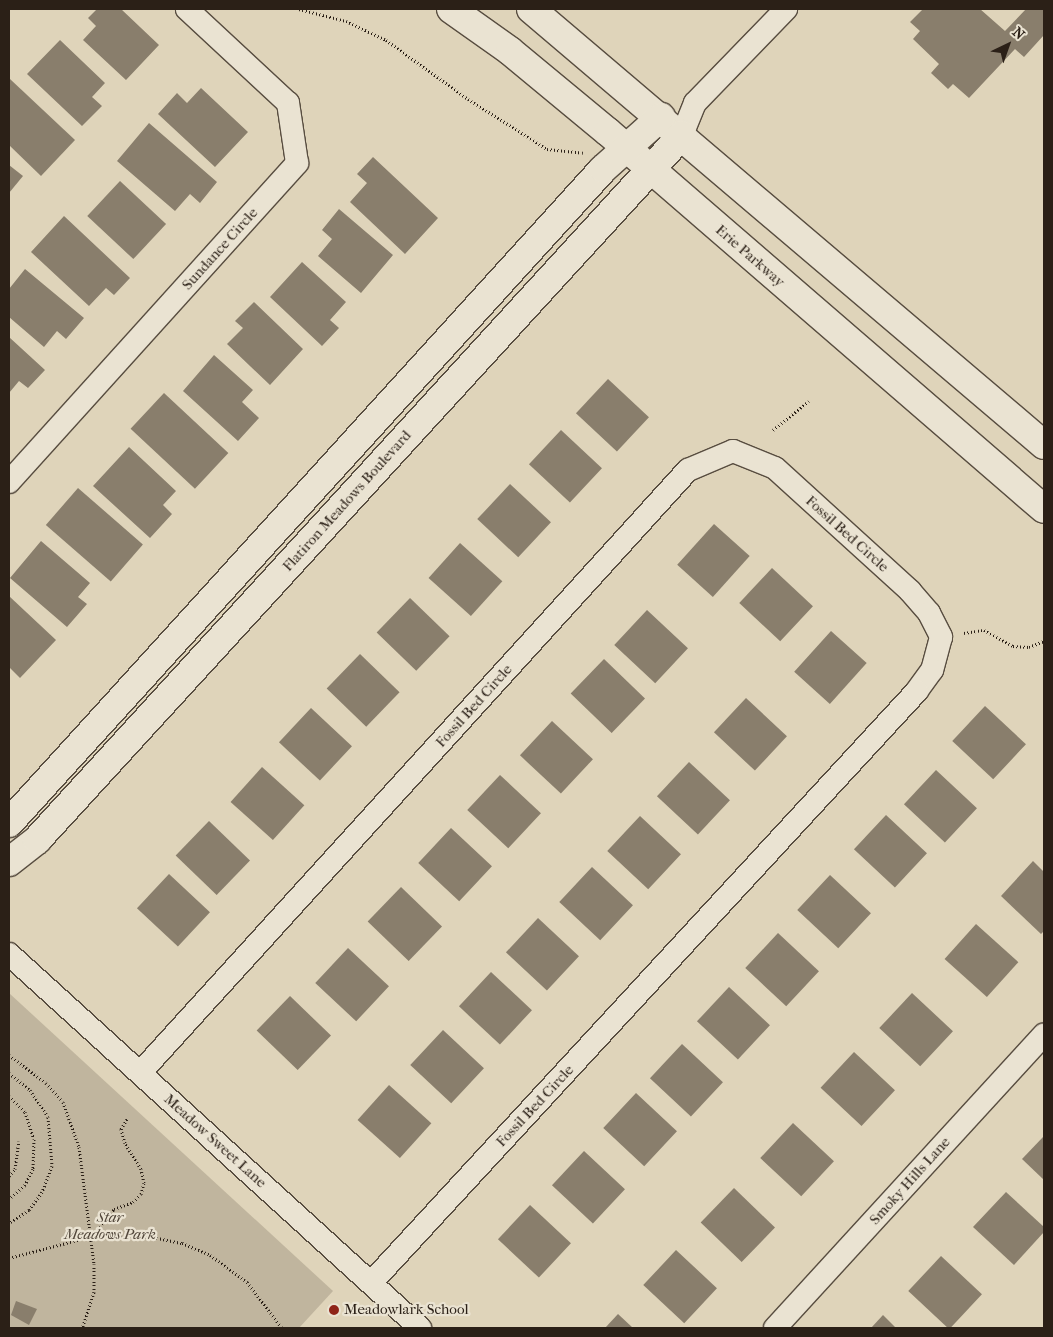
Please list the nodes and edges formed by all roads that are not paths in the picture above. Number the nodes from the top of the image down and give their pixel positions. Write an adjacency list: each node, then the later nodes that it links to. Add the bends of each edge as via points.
1 (187, 9): 11 (street, Sundance Circle, via 288,103 297,163)
2 (451, 9): 8 (street, Erie Parkway, via 510,51)
3 (531, 9): 6 (street)
4 (786, 9): 5 (street)
5 (695, 103): 6 (street); 7 (street)
6 (661, 117): 7 (street); 8 (street)
7 (682, 135): 9 (street, Flatiron Meadows Boulevard); 10 (street)
8 (626, 148): 9 (street, Erie Parkway); 13 (street, via 596,176 357,437)
9 (650, 169): 12 (street, Erie Parkway); 14 (street, Flatiron Meadows Boulevard, via 37,840)
10 (1044, 445)
11 (9, 482)
12 (1044, 509)
13 (9, 824)
14 (9, 862)
15 (9, 954): 17 (street, Meadow Sweet Lane)
16 (1044, 1034): 20 (street, Smoky Hills Lane)
17 (140, 1073): 18 (street, Meadow Sweet Lane); 18 (street, Fossil Bed Circle, via 688,470 734,451 774,468 910,591 929,613 941,637 932,670 917,691)
18 (371, 1283): 19 (street, Meadow Sweet Lane)
19 (420, 1328)
20 (776, 1328)

